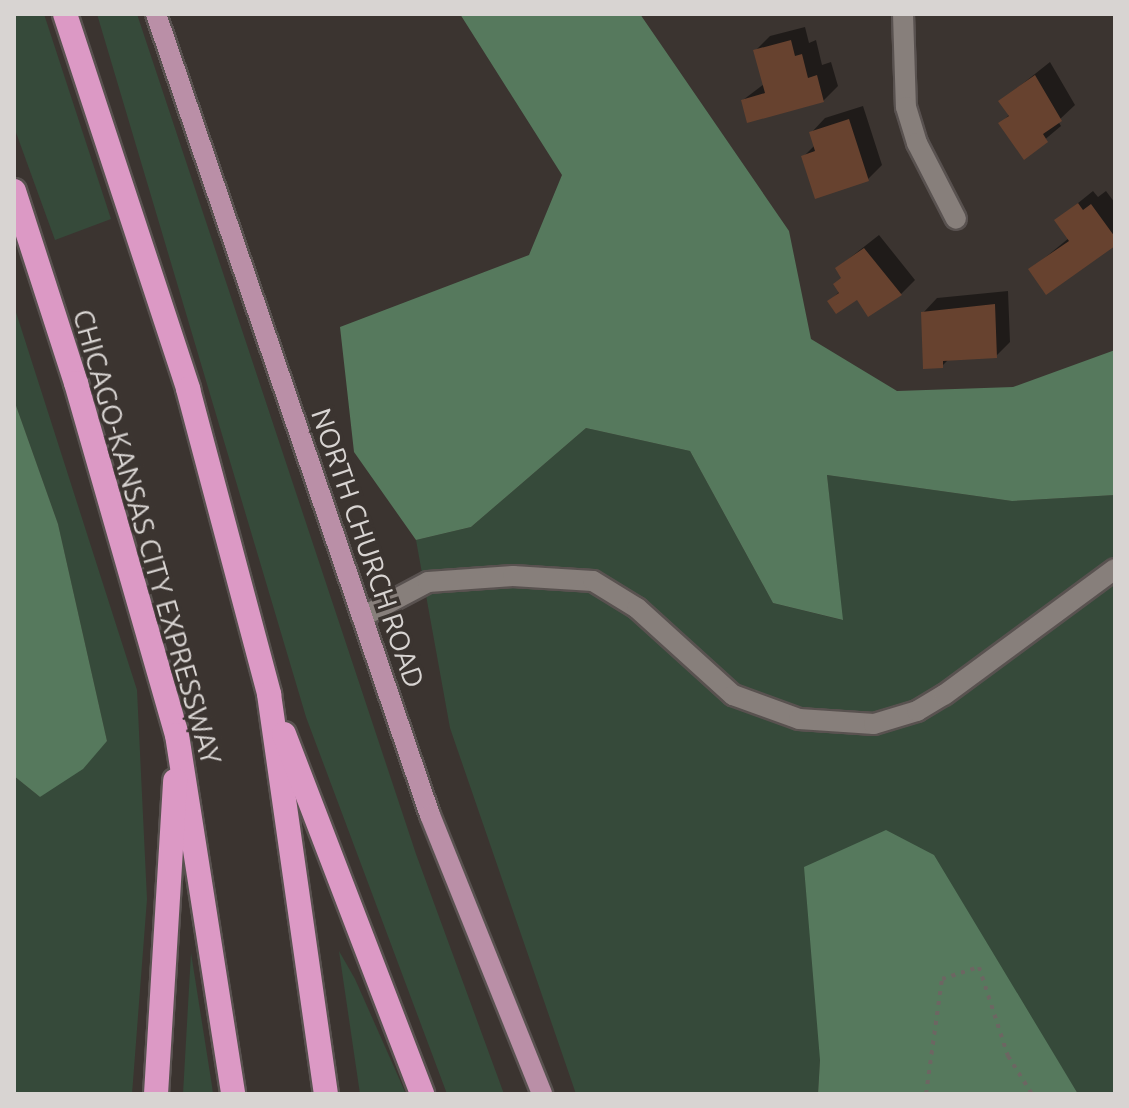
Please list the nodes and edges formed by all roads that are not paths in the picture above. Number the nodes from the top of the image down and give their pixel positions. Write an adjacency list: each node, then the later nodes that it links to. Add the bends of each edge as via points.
1 (65, 14): 8 (highway, via 188,389)
2 (156, 14): 7 (main road, NORTH CHURCH ROAD)
3 (903, 14): 5 (street, via 906,107 917,143)
4 (14, 191): 9 (highway, CHICAGO-KANSAS CITY EXPRESSWAY, via 76,383)
5 (956, 219)
6 (1115, 569): 7 (street, via 944,695 917,711 874,724 799,719 733,695 637,608 593,581 513,576 428,582)
7 (362, 617): 14 (main road, NORTH CHURCH ROAD, via 430,815)
8 (269, 694): 12 (highway); 13 (highway)
9 (177, 735): 10 (highway); 11 (highway, CHICAGO-KANSAS CITY EXPRESSWAY)
10 (156, 1094)
11 (233, 1094)
12 (326, 1094)
13 (422, 1094)
14 (542, 1094)

